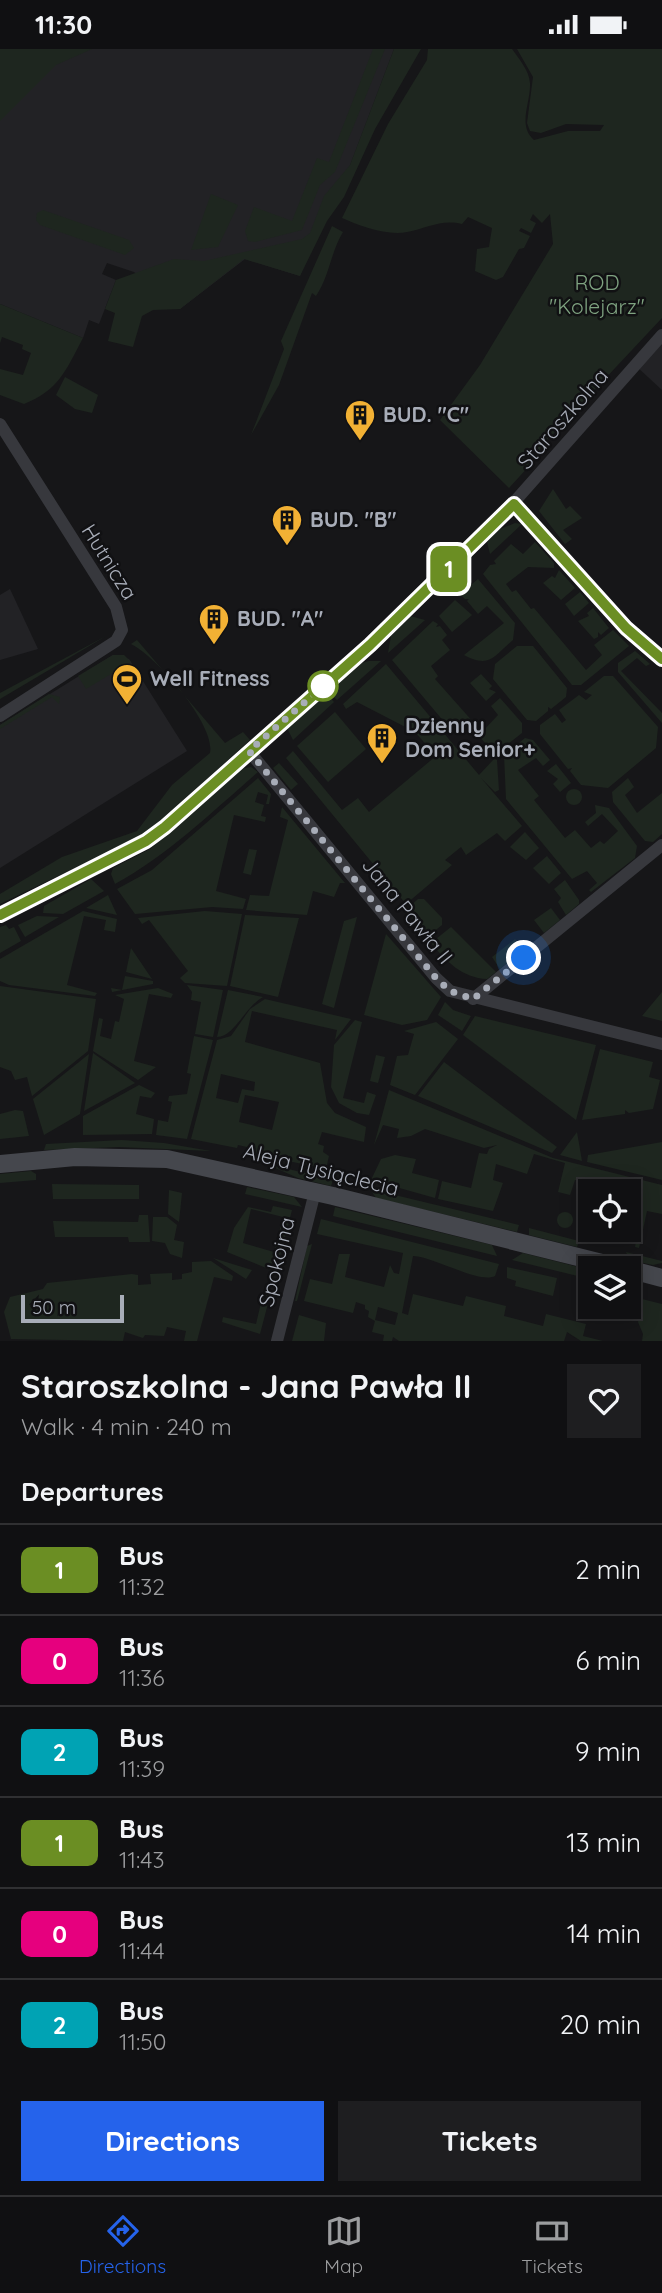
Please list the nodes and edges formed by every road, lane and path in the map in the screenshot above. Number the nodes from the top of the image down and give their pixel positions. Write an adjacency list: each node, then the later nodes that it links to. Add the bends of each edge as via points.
1 (662, 335): 3 (street, Staroszkolna)
2 (0, 424): 5 (street, Hutnicza, via 116,607 122,630 116,641)
3 (514, 504): 4 (street, via 626,628); 6 (street, Staroszkolna, via 387,630)
4 (662, 659)
5 (0, 716)
6 (249, 751): 8 (street, Staroszkolna, via 146,841); 9 (street, Jana Pawła II, via 436,978 450,991)
7 (662, 845): 9 (street)
8 (0, 915)
9 (473, 999): 10 (street, Jana Pawła II)
10 (662, 1044)
11 (0, 1164): 12 (street, Aleja Tysiąclecia, via 75,1157 167,1160)
12 (315, 1192): 13 (street, Aleja Tysiąclecia); 16 (street, Spokojna)
13 (578, 1257)
14 (641, 1272): 15 (street, Aleja Tysiąclecia)
15 (662, 1277)
16 (277, 1341)

